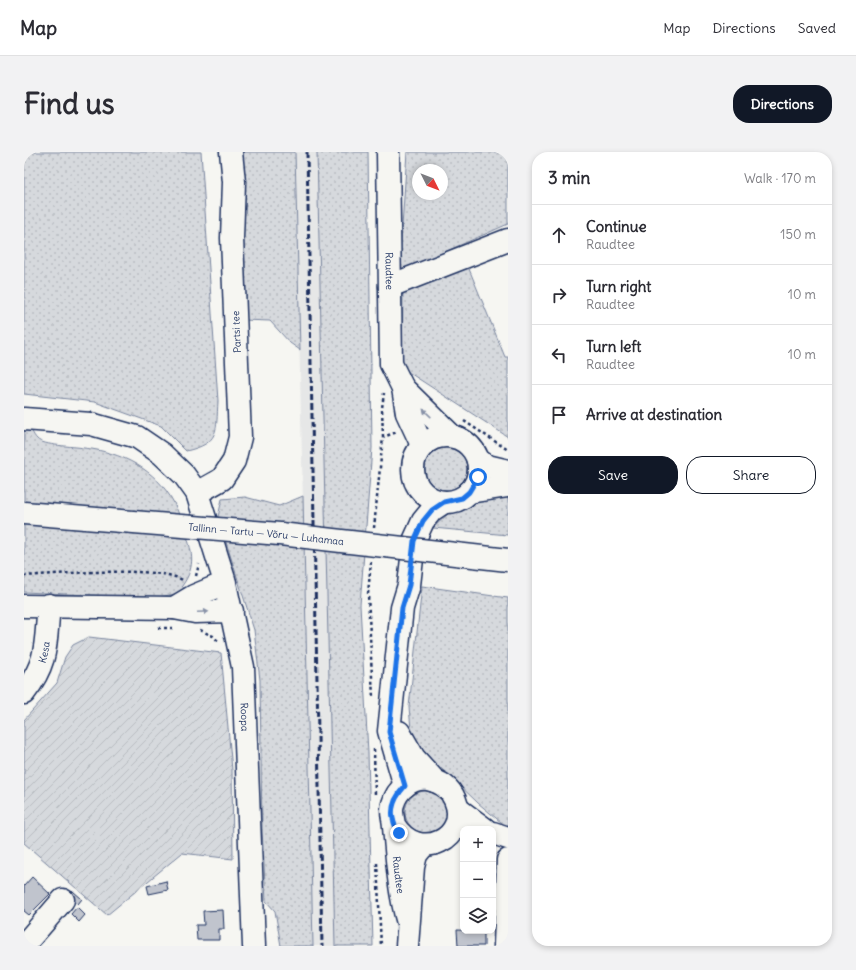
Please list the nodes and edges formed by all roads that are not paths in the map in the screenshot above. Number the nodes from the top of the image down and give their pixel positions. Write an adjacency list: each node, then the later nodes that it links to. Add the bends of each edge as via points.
1 (231, 152): 14 (main road, Partsi tee, via 234,182 232,238 240,437 234,461 222,479)
2 (388, 152): 4 (main road, Raudtee)
3 (508, 240): 4 (main road)
4 (390, 286): 5 (main road, Raudtee, via 391,364)
5 (403, 388): 7 (main road, Raudtee, one-way to 5); 8 (main road, Raudtee, via 407,413)
6 (24, 419): 14 (main road, Roopa, via 91,424 137,437 162,454 184,475)
7 (452, 436): 8 (main road, via 441,436); 9 (main road, Raudtee, via 468,444)
8 (422, 445): 11 (main road, via 412,464)
9 (478, 460): 10 (main road, via 487,466); 13 (main road, via 478,477)
10 (508, 471)
11 (417, 485): 15 (main road, via 433,500); 22 (main road, via 412,514 402,538 398,591)
12 (508, 486): 13 (main road)
13 (469, 492): 15 (main road, via 453,501)
14 (197, 493): 18 (main road, Roopa)
15 (444, 502): 22 (main road, via 432,510 423,521 414,541 409,585)
16 (24, 514): 17 (main road, Tallinn — Tartu — Võru — Luhamaa, bridge, via 280,534)
17 (508, 560)
18 (225, 583): 21 (main road, via 190,590); 23 (main road, Roopa)
19 (49, 605): 20 (main road); 21 (main road); 24 (main road, Kesa, via 45,655 36,677)
20 (24, 606)
21 (174, 608): 23 (main road, one-way to 23, via 195,612)
22 (402, 608): 25 (main road)
23 (232, 611): 40 (main road, Roopa, via 243,667)
24 (24, 693)
25 (391, 721): 26 (main road, via 414,758); 27 (main road, via 389,732)
26 (435, 781): 27 (main road, via 425,779); 28 (main road, via 451,792)
27 (405, 786): 29 (main road, Raudtee, via 397,794 393,804)
28 (458, 809): 30 (main road); 35 (main road, Raudtee, via 454,828 447,836)
29 (394, 825): 35 (main road, via 406,840); 38 (main road, Raudtee, via 398,882)
30 (481, 826)
31 (496, 834): 32 (main road)
32 (508, 839): 34 (main road)
33 (460, 841): 35 (main road)
34 (496, 841)
35 (431, 844): 38 (main road, Raudtee, via 416,855 412,867)
36 (508, 860): 42 (main road)
37 (64, 900): 39 (main road)
38 (408, 923): 41 (main road, Raudtee)
39 (24, 945)
40 (254, 946)
41 (407, 946)
42 (505, 946)

